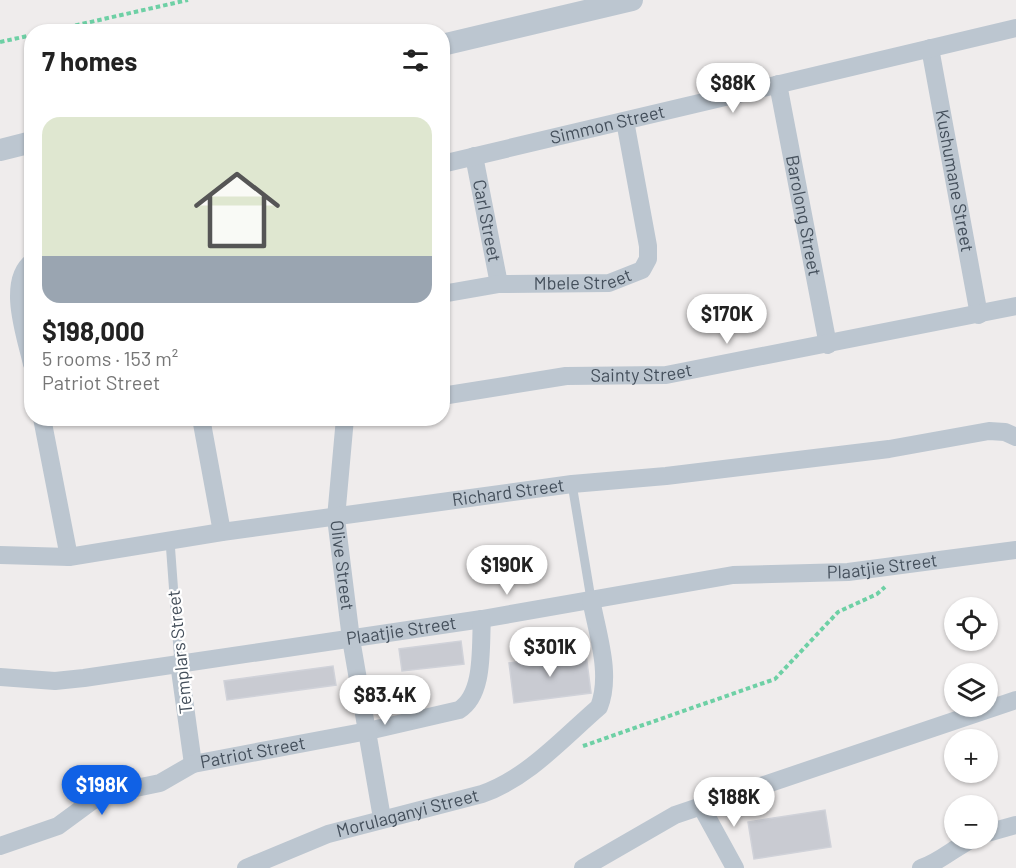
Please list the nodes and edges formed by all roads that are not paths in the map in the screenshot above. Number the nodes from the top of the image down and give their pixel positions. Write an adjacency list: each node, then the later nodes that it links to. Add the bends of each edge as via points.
1 (632, 0): 3 (street)
2 (1016, 28): 4 (street, Simmon Street)
3 (450, 43)
4 (930, 48): 5 (street, Simmon Street); 15 (street, Kushumane Street)
5 (778, 84): 6 (street, Simmon Street); 17 (street, Barolong Street)
6 (625, 121): 9 (street, Simmon Street); 12 (street, Mbele Street, via 648,246 648,259 642,270 609,283)
7 (24, 144): 8 (street)
8 (0, 150)
9 (474, 156): 10 (street, Simmon Street); 12 (street, Carl Street)
10 (450, 162)
11 (24, 270): 16 (street, via 18,287)
12 (499, 284): 13 (street, Mbele Street)
13 (450, 293)
14 (1016, 306): 15 (street, Sainty Street)
15 (979, 315): 17 (street, Sainty Street)
16 (24, 320)
17 (828, 345): 18 (street, Sainty Street, via 666,375 566,376)
18 (450, 395)
19 (44, 426): 29 (street)
20 (202, 426): 25 (street)
21 (344, 426): 24 (street, Olive Street)
22 (1016, 437): 23 (street, Richard Street, via 989,431 889,449)
23 (572, 484): 24 (street, Richard Street); 30 (lane)
24 (336, 518): 25 (street, Richard Street); 32 (street, Olive Street)
25 (222, 532): 26 (street, Richard Street)
26 (170, 541): 29 (street, Richard Street); 33 (lane, Templars Street)
27 (1016, 550): 30 (street, Plaatjie Street, via 848,572 733,575)
28 (0, 555): 29 (street, Richard Street)
29 (69, 558)
30 (591, 599): 31 (street, Plaatjie Street); 39 (street, Morulaganyi Street, via 605,691 599,707 501,788)
31 (482, 619): 32 (street, Plaatjie Street); 36 (street, Patriot Street, via 476,684 465,706)
32 (351, 639): 33 (street, Plaatjie Street); 36 (street, Olive Street)
33 (179, 663): 34 (street, Plaatjie Street, via 55,681); 37 (street, Templars Street)
34 (0, 677)
35 (1016, 700): 38 (street)
36 (368, 731): 37 (street, Patriot Street); 39 (street, Olive Street)
37 (193, 764): 42 (street, Patriot Street, via 159,783 107,794 58,826)
38 (701, 806): 46 (street, via 653,826); 47 (street)
39 (382, 818): 45 (street, Morulaganyi Street, via 328,834)
40 (1016, 825): 41 (street)
41 (998, 830)
42 (0, 846)
43 (953, 849): 44 (street)
44 (931, 867)
45 (246, 868)
46 (583, 868)
47 (735, 868)

